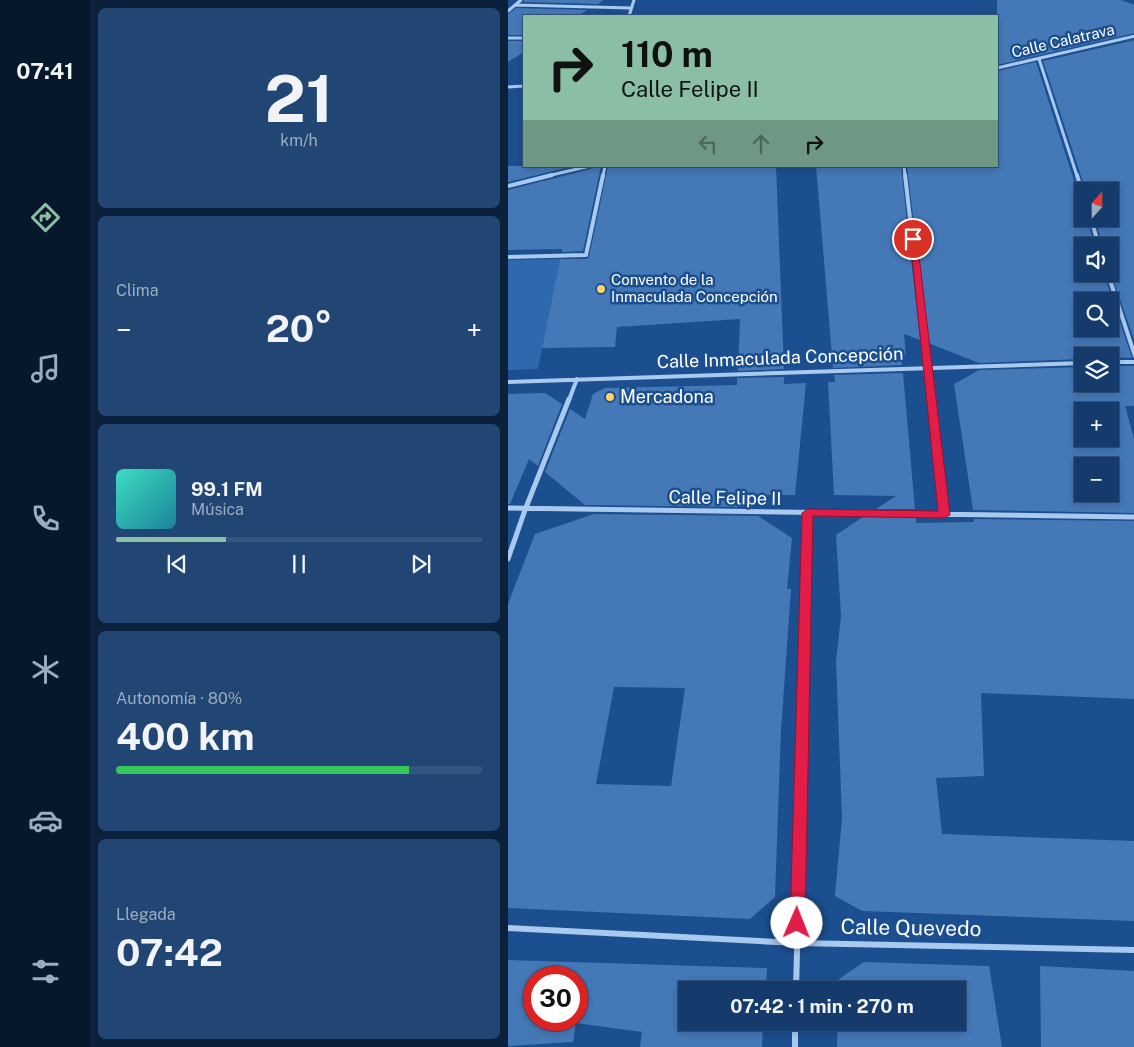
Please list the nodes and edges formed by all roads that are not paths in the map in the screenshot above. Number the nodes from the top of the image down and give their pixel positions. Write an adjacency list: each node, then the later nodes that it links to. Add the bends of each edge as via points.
1 (521, 0): 3 (street)
2 (634, 0): 4 (street)
3 (515, 5): 4 (street); 5 (street)
4 (631, 8): 6 (street)
5 (508, 11)
6 (629, 15)
7 (1134, 36): 10 (street, Calle Calatrava)
8 (508, 38): 9 (street)
9 (523, 38)
10 (1039, 58): 11 (street, Calle Calatrava); 19 (street)
11 (998, 68)
12 (523, 86): 13 (street)
13 (508, 87)
14 (585, 167): 17 (street)
15 (605, 167): 21 (street, via 586,255)
16 (904, 167): 27 (street)
17 (533, 180): 18 (street); 20 (street)
18 (508, 182)
19 (1079, 182)
20 (508, 186)
21 (508, 256)
22 (1111, 282): 23 (street)
23 (1134, 356)
24 (1119, 362): 25 (street)
25 (1134, 362)
26 (1074, 363): 27 (street, Calle Inmaculada Concepción)
27 (928, 367): 28 (street, Calle Inmaculada Concepción); 33 (street)
28 (577, 379): 29 (street, Calle Inmaculada Concepción); 31 (street)
29 (508, 382)
30 (508, 508): 31 (street, Calle Felipe II)
31 (525, 510): 32 (street, Calle Felipe II); 35 (street)
32 (808, 513): 33 (street, Calle Felipe II); 37 (street)
33 (944, 515): 34 (street, Calle Felipe II)
34 (1134, 517)
35 (508, 559)
36 (508, 928): 37 (street, Calle Quevedo)
37 (797, 943): 38 (street, Calle Quevedo); 39 (street)
38 (1134, 950)
39 (796, 981)
40 (796, 1031): 41 (street)
41 (795, 1047)

